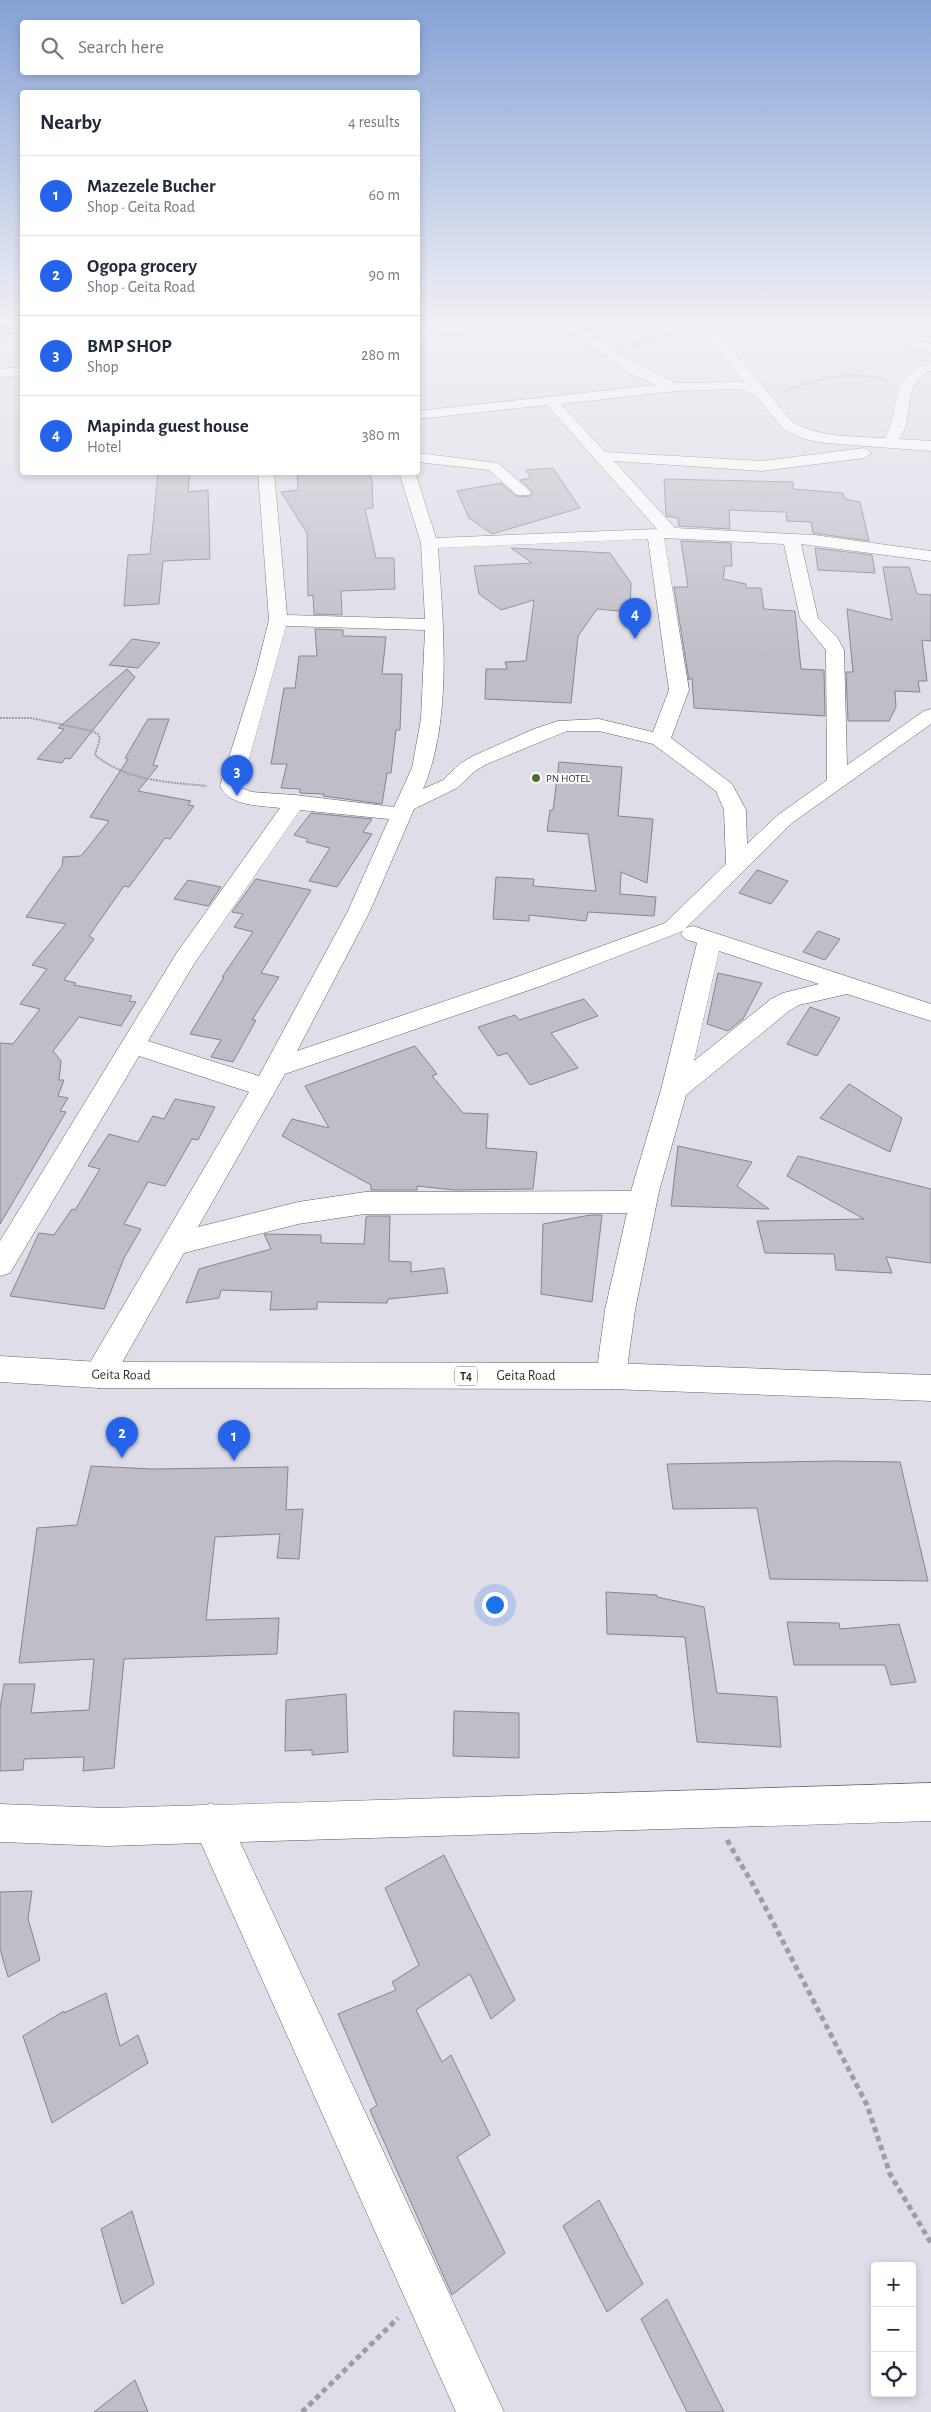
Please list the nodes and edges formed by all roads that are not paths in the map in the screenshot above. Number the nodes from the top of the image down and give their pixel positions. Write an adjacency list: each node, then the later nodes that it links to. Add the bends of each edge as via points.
1 (580, 434): 9 (main road)
2 (804, 434): 4 (main road)
3 (895, 434): 5 (main road)
4 (825, 439): 5 (main road); 8 (main road)
5 (889, 444): 6 (main road)
6 (913, 445): 7 (main road); 8 (main road)
7 (931, 446)
8 (857, 454): 9 (main road, via 762,466)
9 (600, 456): 14 (main road)
10 (420, 458): 13 (main road, via 493,466)
11 (266, 475): 18 (main road)
12 (407, 475): 16 (main road)
13 (523, 492)
14 (662, 533): 15 (main road); 16 (main road); 21 (main road, via 679,690)
15 (790, 540): 17 (main road); 22 (main road, via 808,618 835,650)
16 (429, 544): 19 (main road)
17 (931, 556)
18 (278, 620): 19 (main road); 23 (main road, via 230,786 234,792 248,798)
19 (434, 625): 24 (main road, via 431,719 422,768)
20 (931, 715): 22 (main road)
21 (660, 740): 24 (main road, via 599,726 565,725 480,760 450,784); 25 (main road, via 725,788 735,810)
22 (837, 781): 25 (main road, via 785,819)
23 (294, 802): 24 (main road); 31 (main road, via 184,960)
24 (405, 810): 32 (main road, via 358,913)
25 (737, 864): 26 (main road)
26 (673, 928): 27 (main road); 32 (main road)
27 (710, 939): 28 (main road); 33 (main road)
28 (849, 985): 30 (main road); 33 (main road, via 780,1005)
29 (931, 988): 30 (main road)
30 (922, 1010)
31 (132, 1045): 32 (main road); 36 (main road)
32 (270, 1077): 35 (main road)
33 (674, 1090): 34 (main road)
34 (642, 1202): 35 (main road, via 365,1203 298,1212); 39 (main road, via 620,1310)
35 (173, 1244): 38 (main road)
36 (0, 1265)
37 (0, 1369): 38 (main road, Geita Road / T4)
38 (99, 1375): 39 (main road, Geita Road / T4)
39 (611, 1376): 40 (main road, Geita Road / T4)
40 (931, 1388)
41 (931, 1802): 43 (main road)
42 (0, 1822): 43 (main road, via 107,1827)
43 (211, 1822): 44 (main road)
44 (480, 2412)

